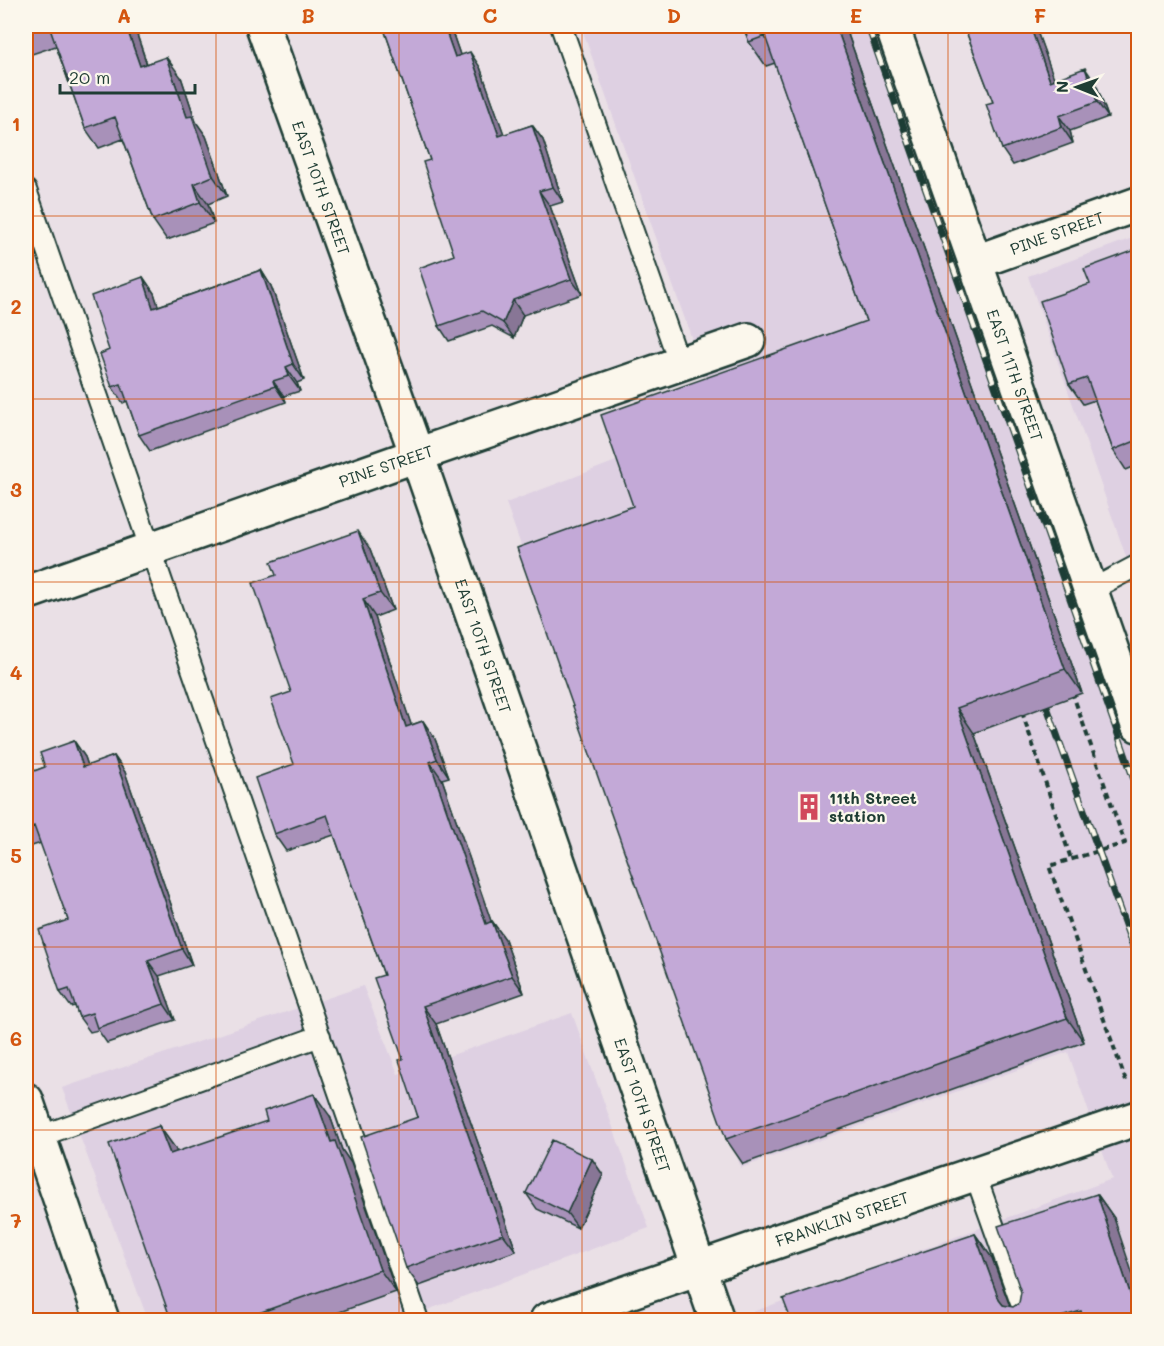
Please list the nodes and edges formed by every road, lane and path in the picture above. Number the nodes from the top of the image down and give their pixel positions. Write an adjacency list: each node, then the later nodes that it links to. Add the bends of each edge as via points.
1 (262, 26): 9 (street, EAST 10TH STREET)
2 (561, 26): 8 (lane)
3 (892, 26): 6 (street, EAST 11TH STREET)
4 (26, 190): 10 (lane)
5 (1138, 204): 6 (street, PINE STREET)
6 (976, 262): 12 (street, EAST 11TH STREET)
7 (748, 340): 8 (street, PINE STREET)
8 (680, 364): 9 (street, PINE STREET)
9 (417, 455): 10 (street, PINE STREET); 24 (street, EAST 10TH STREET)
10 (151, 549): 13 (street, PINE STREET); 18 (lane)
11 (1138, 565): 12 (lane)
12 (1091, 590): 16 (street, EAST 11TH STREET)
13 (26, 593)
14 (1070, 686): 17 (path, via 1125,843)
15 (1020, 706): 17 (path)
16 (1138, 725)
17 (1071, 859): 19 (path, via 1049,866)
18 (320, 1036): 22 (lane); 26 (lane)
19 (1127, 1084)
20 (26, 1100): 22 (street)
21 (1138, 1118): 23 (street, FRANKLIN STREET)
22 (38, 1137): 25 (street)
23 (975, 1174): 24 (street, FRANKLIN STREET); 29 (lane)
24 (699, 1269): 27 (street, FRANKLIN STREET); 28 (street, EAST 10TH STREET)
25 (102, 1320)
26 (418, 1320)
27 (547, 1320)
28 (717, 1320)
29 (1027, 1320)

